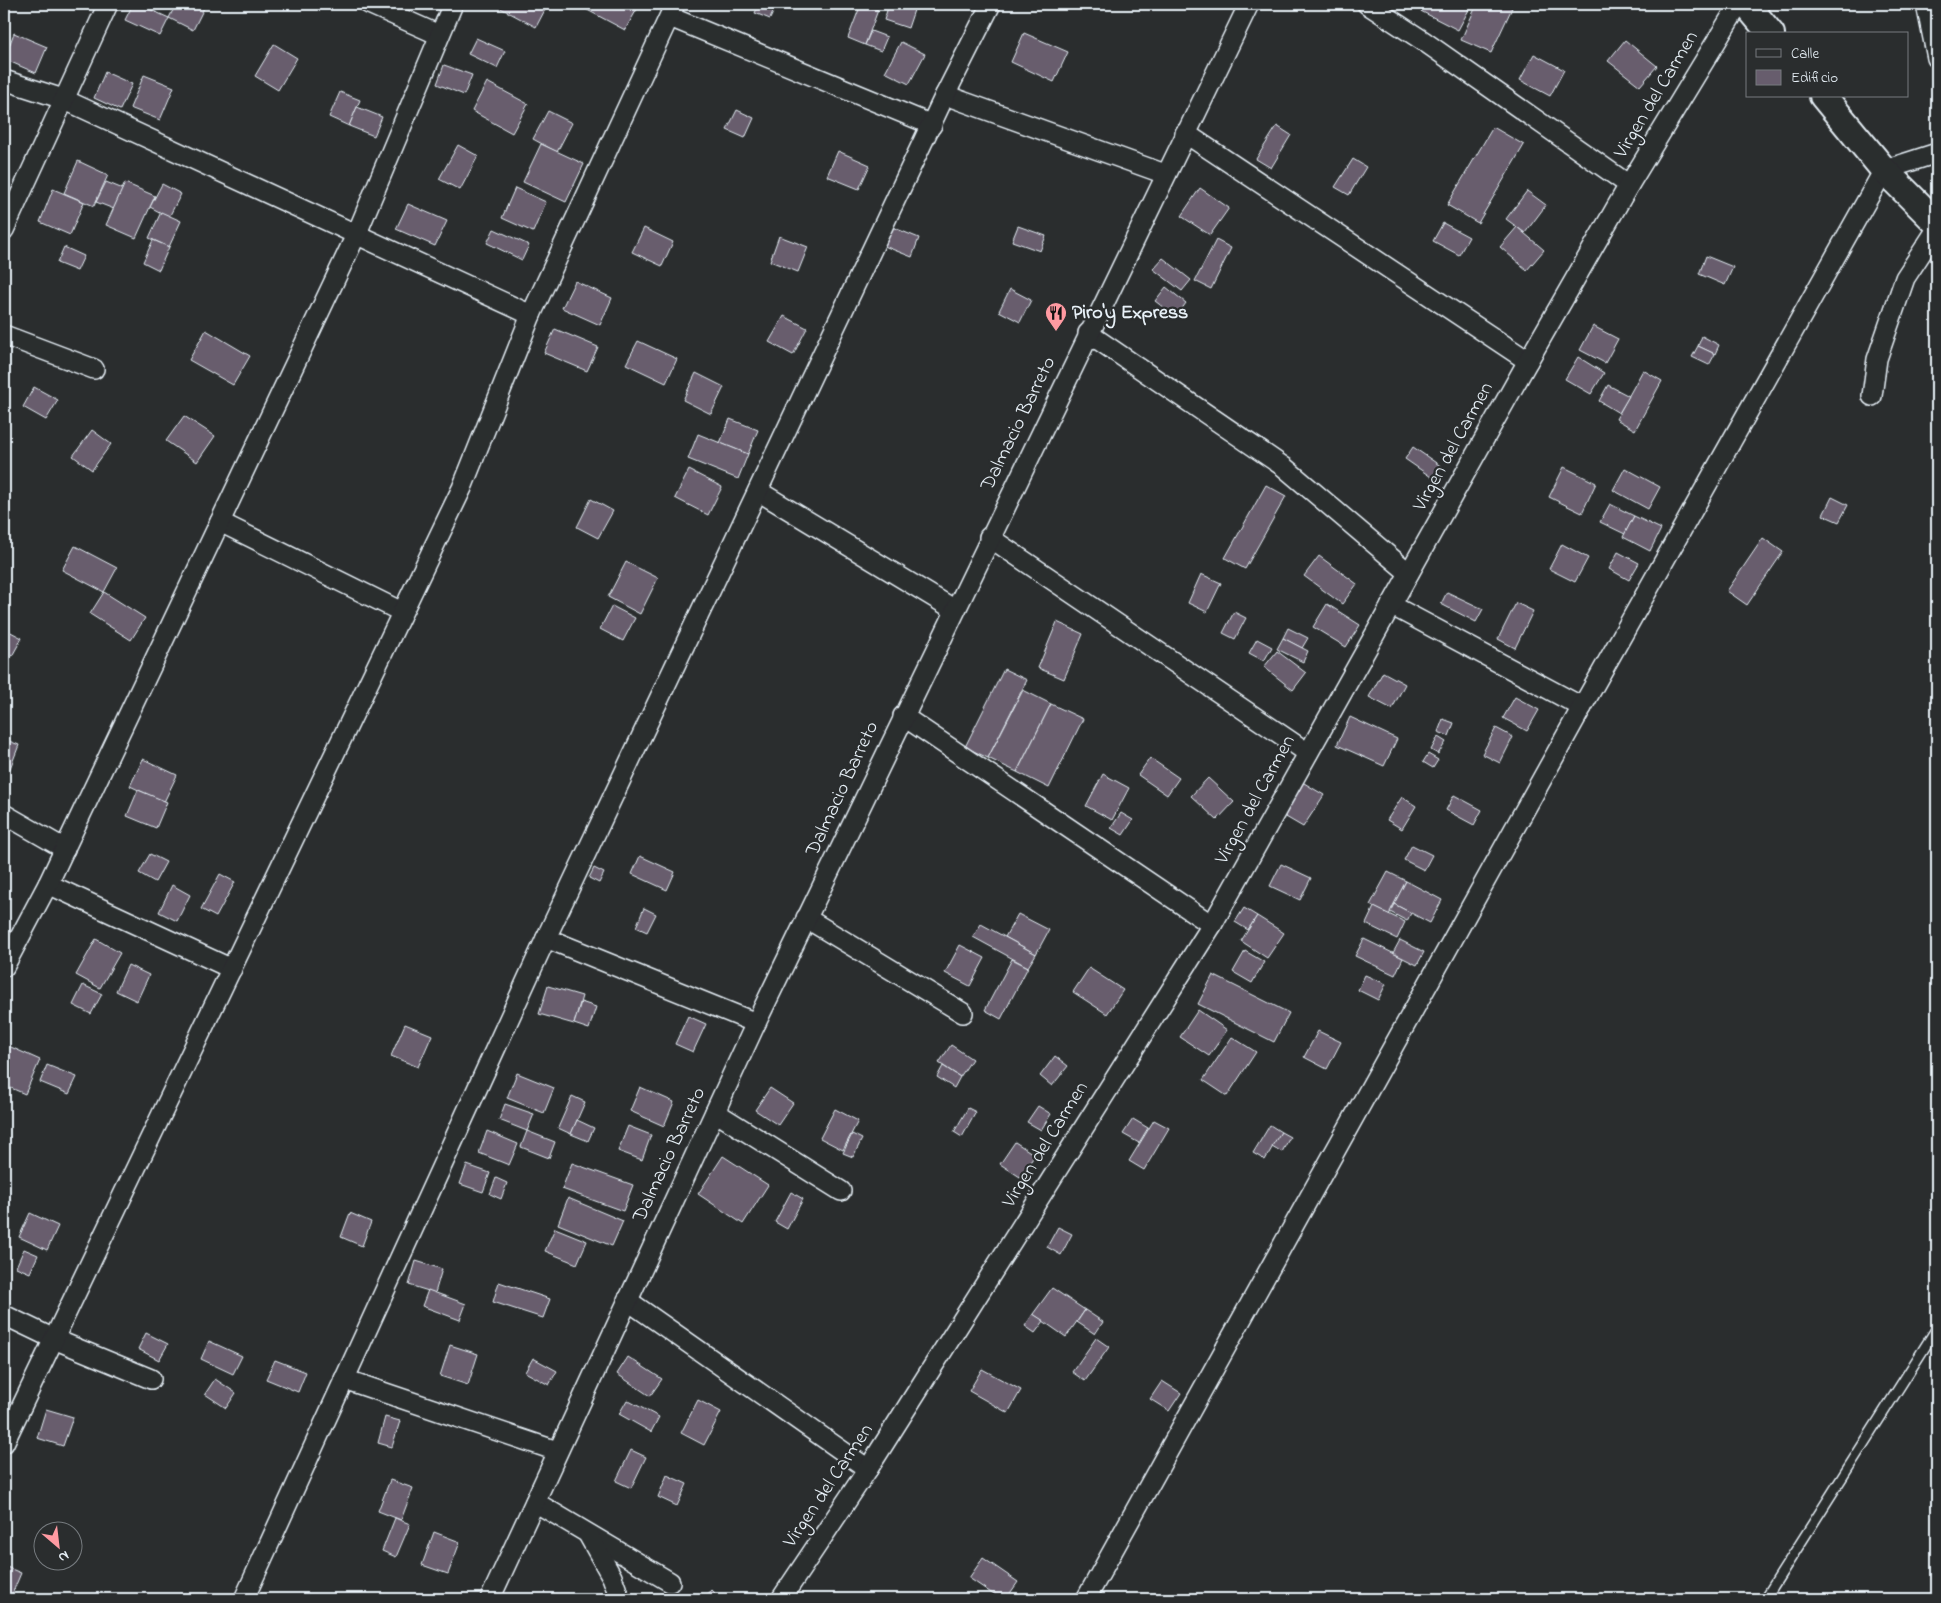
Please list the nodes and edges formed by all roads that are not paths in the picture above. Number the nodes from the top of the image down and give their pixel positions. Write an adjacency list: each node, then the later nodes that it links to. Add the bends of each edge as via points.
1 (108, 4): 17 (street)
2 (368, 4): 12 (street)
3 (453, 4): 12 (street)
4 (991, 4): 15 (street)
5 (1249, 4): 19 (street, Dalmacio Barreto)
6 (1367, 4): 23 (street)
7 (1740, 4): 23 (street, Virgen del Carmen)
8 (1746, 4): 11 (main road)
9 (1926, 4): 13 (street)
10 (672, 10): 18 (street); 28 (street)
11 (1769, 32)
12 (439, 36): 27 (street)
13 (1937, 58)
14 (4, 80): 17 (street)
15 (945, 95): 18 (street); 22 (street)
16 (1825, 98): 21 (main road)
17 (63, 99): 26 (street); 27 (street)
18 (932, 125): 34 (street)
19 (1185, 133): 22 (street, Dalmacio Barreto); 31 (street)
20 (1937, 153): 21 (street)
21 (1884, 170): 24 (main road); 41 (street)
22 (1165, 174): 29 (street, Dalmacio Barreto)
23 (1629, 185): 31 (street, Virgen del Carmen)
24 (1937, 224)
25 (1937, 229): 33 (street, via 1905,278 1877,359)
26 (4, 230)
27 (357, 233): 28 (street); 35 (street)
28 (531, 315): 40 (street, via 462,488)
29 (1088, 333): 36 (street, Dalmacio Barreto); 37 (street, via 1284,467)
30 (4, 335): 32 (street)
31 (1528, 361): 37 (street, Virgen del Carmen)
32 (94, 369)
33 (1872, 396)
34 (758, 490): 39 (street); 49 (street)
35 (220, 522): 40 (street); 45 (street)
36 (989, 537): 39 (street, Dalmacio Barreto); 43 (street)
37 (1409, 573): 38 (street, Virgen del Carmen)
38 (1391, 605): 41 (street); 43 (street, Virgen del Carmen)
39 (956, 610): 42 (street, Dalmacio Barreto)
40 (402, 612): 51 (street)
41 (1582, 707): 72 (street)
42 (903, 716): 47 (street, Dalmacio Barreto); 48 (street)
43 (1308, 753): 48 (street, Virgen del Carmen)
44 (4, 814): 45 (street)
45 (65, 848): 46 (street)
46 (48, 884): 50 (street); 51 (street)
47 (806, 918): 52 (street); 53 (street, Dalmacio Barreto)
48 (1212, 925): 64 (street, Virgen del Carmen)
49 (546, 938): 53 (street); 61 (street)
50 (4, 966)
51 (232, 970): 59 (street)
52 (963, 1013)
53 (756, 1024): 54 (street, Dalmacio Barreto)
54 (715, 1112): 55 (street); 56 (street, Dalmacio Barreto)
55 (841, 1192)
56 (627, 1300): 63 (street, Dalmacio Barreto); 64 (street)
57 (4, 1316): 59 (street)
58 (1937, 1328): 73 (lane)
59 (54, 1339): 60 (street); 62 (street)
60 (151, 1379)
61 (344, 1379): 63 (street); 68 (street)
62 (4, 1443)
63 (557, 1451): 65 (street, Dalmacio Barreto)
64 (868, 1469): 71 (street, Virgen del Carmen)
65 (535, 1502): 66 (street); 69 (street, Dalmacio Barreto)
66 (588, 1535): 67 (street); 70 (street, via 612,1577)
67 (670, 1582)
68 (244, 1599)
69 (490, 1599)
70 (620, 1599)
71 (781, 1599)
72 (1086, 1599)
73 (1765, 1599)

